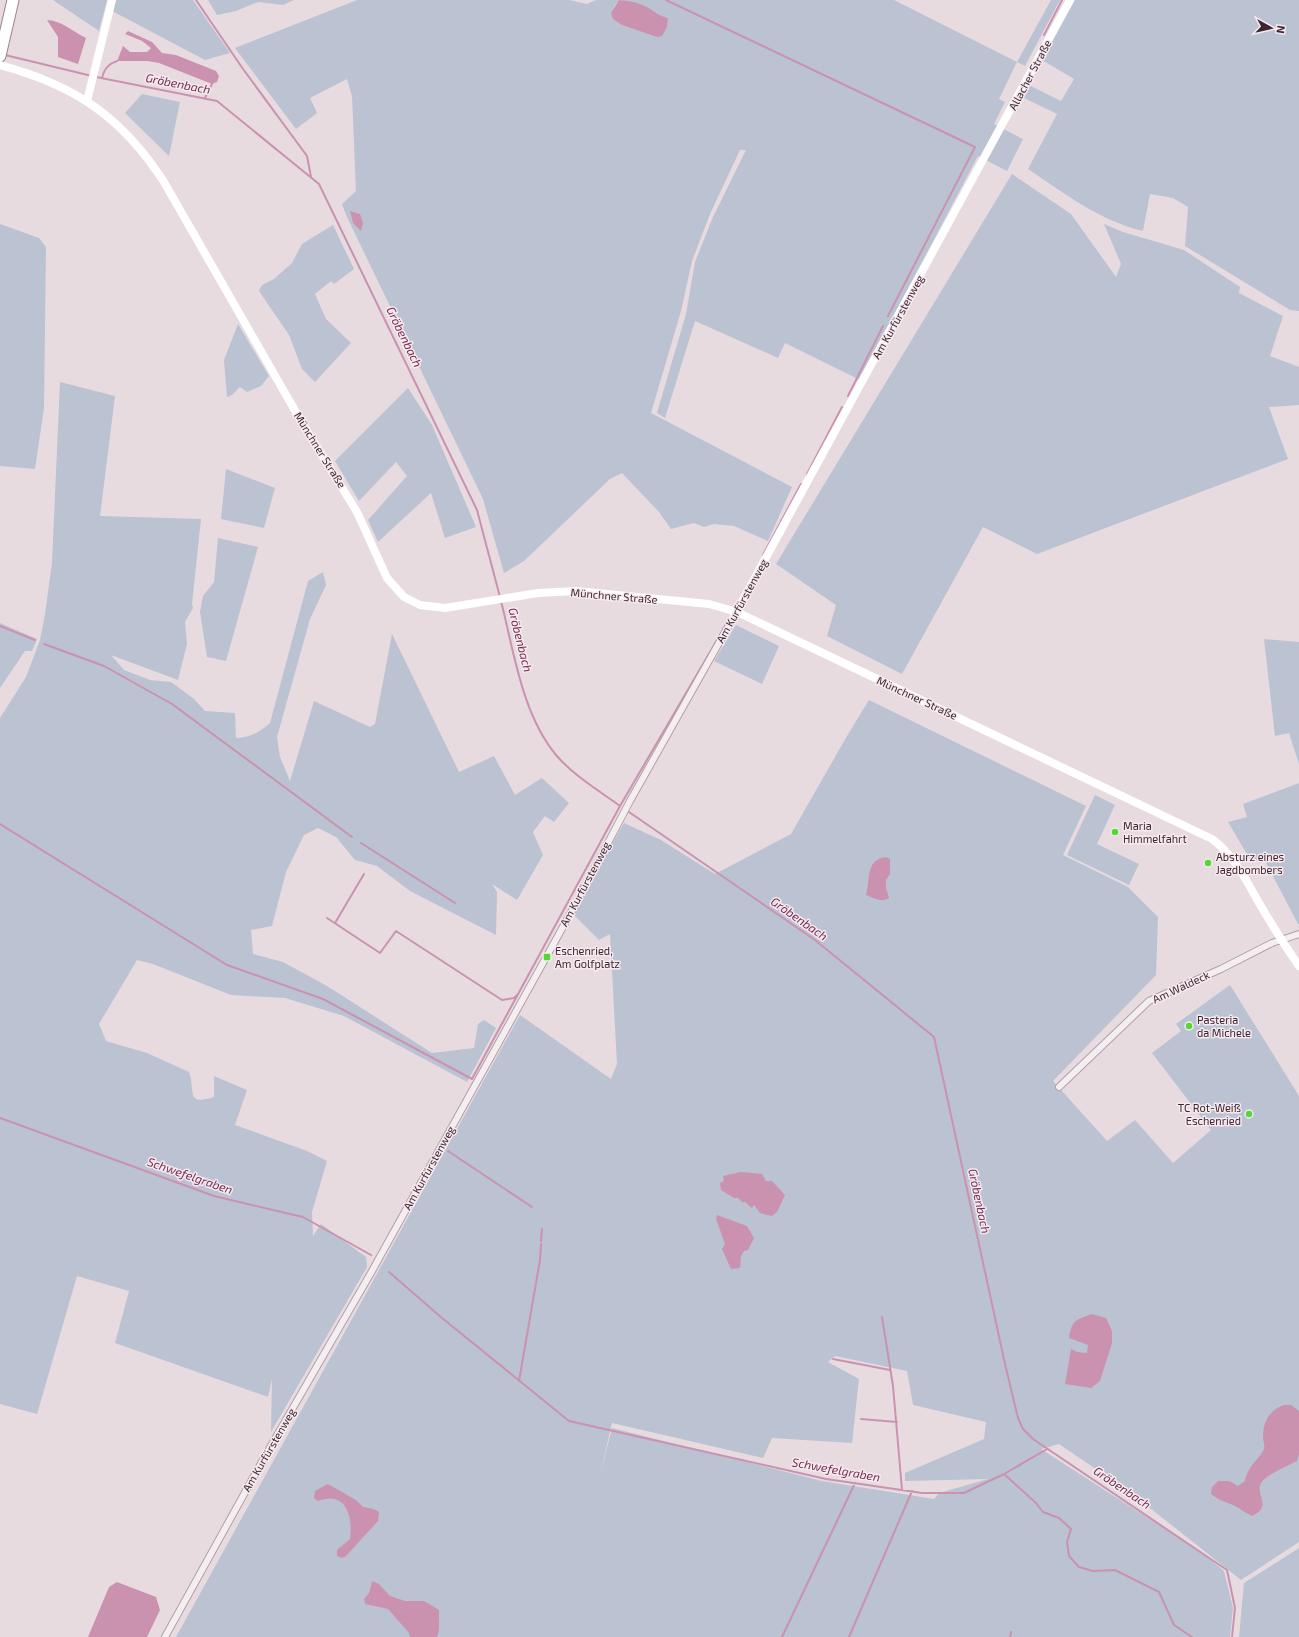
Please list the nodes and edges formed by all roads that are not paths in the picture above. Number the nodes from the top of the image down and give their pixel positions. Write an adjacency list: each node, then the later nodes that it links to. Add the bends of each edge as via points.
1 (13, 0): 4 (highway)
2 (112, 0): 6 (street)
3 (1070, 0): 7 (street, Allacher Straße)
4 (0, 56)
5 (0, 65): 6 (street, Münchner Straße, via 50,80)
6 (87, 101): 8 (street, Münchner Straße, via 131,138 164,182 357,512 387,578 404,597 420,605 445,608 538,592 576,591 708,604)
7 (989, 150): 8 (street, Am Kurfürstenweg)
8 (735, 615): 10 (street, Münchner Straße, via 1212,839 1222,846 1235,863); 13 (street, Am Kurfürstenweg, via 372,1271)
9 (1299, 934): 10 (street, Am Waldeck)
10 (1281, 939): 11 (street, Münchner Straße); 12 (street, Am Waldeck, via 1149,1001)
11 (1299, 966)
12 (1059, 1087)
13 (165, 1637)

